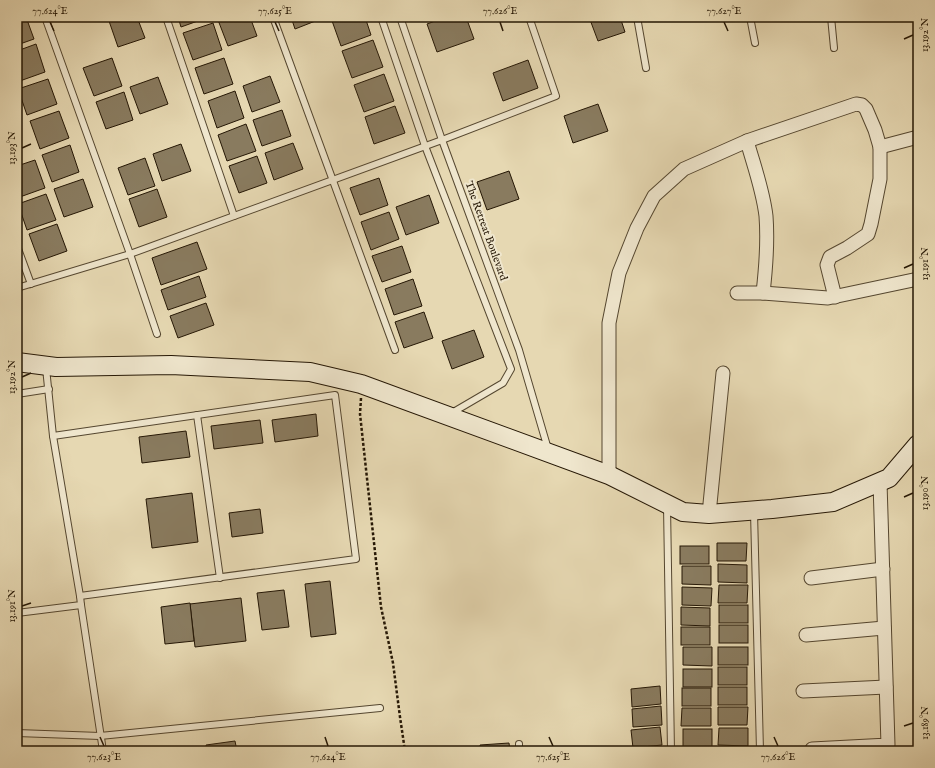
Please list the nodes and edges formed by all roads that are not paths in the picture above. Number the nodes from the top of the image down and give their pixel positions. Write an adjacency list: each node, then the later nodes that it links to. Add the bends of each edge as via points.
1 (45, 17): 21 (lane)
2 (166, 17): 19 (lane)
3 (273, 17): 18 (lane)
4 (381, 17): 16 (lane)
5 (400, 17): 14 (lane, The Retreat Boulevard)
6 (529, 17): 14 (lane, via 556,96)
7 (636, 17): 12 (lane)
8 (750, 17): 10 (lane)
9 (831, 17): 11 (lane)
10 (755, 43)
11 (834, 48)
12 (646, 68)
13 (918, 137): 17 (street)
14 (442, 140): 16 (lane); 39 (lane, The Retreat Boulevard, via 519,350)
15 (748, 141): 17 (street, via 856,104 866,109); 25 (street, via 766,215 767,246); 40 (street, via 684,169 654,196 634,236 619,273 608,323)
16 (425, 146): 18 (lane); 36 (lane, via 510,369 503,383)
17 (880, 147): 27 (street, via 880,179 868,234 830,257 827,265)
18 (333, 180): 19 (lane); 29 (lane)
19 (234, 216): 21 (lane)
20 (17, 246): 23 (lane)
21 (130, 254): 23 (lane); 28 (lane)
22 (918, 279): 27 (street)
23 (31, 284): 24 (lane)
24 (17, 288)
25 (763, 292): 26 (street); 27 (street)
26 (737, 293)
27 (835, 297)
28 (157, 334)
29 (395, 350)
30 (17, 362): 31 (street)
31 (46, 366): 33 (lane); 36 (street, via 171,365 310,372 361,384)
32 (723, 373): 44 (street)
33 (49, 389): 34 (lane); 37 (lane)
34 (17, 394)
35 (197, 415): 37 (lane); 46 (lane); 46 (lane, via 335,395 356,559)
36 (447, 416): 39 (street)
37 (53, 436): 48 (lane)
38 (918, 444): 41 (street, via 889,478)
39 (549, 453): 40 (street)
40 (609, 475): 42 (street)
41 (880, 482): 43 (street, via 833,502); 45 (street)
42 (667, 504): 44 (street, via 683,512); 63 (lane)
43 (754, 510): 44 (street); 64 (lane)
44 (709, 514)
45 (883, 569): 47 (street); 51 (street)
46 (220, 578): 48 (lane)
47 (812, 578)
48 (80, 596): 49 (lane)
49 (81, 605): 50 (lane); 57 (lane)
50 (17, 613)
51 (884, 628): 52 (street); 53 (street)
52 (806, 635)
53 (886, 687): 54 (street); 59 (street)
54 (803, 691)
55 (380, 708): 57 (lane)
56 (17, 733): 57 (lane)
57 (100, 736): 61 (lane)
58 (519, 744): 62 (lane)
59 (888, 748): 60 (street)
60 (812, 749)
61 (103, 751)
62 (519, 751)
63 (671, 751)
64 (760, 751)

